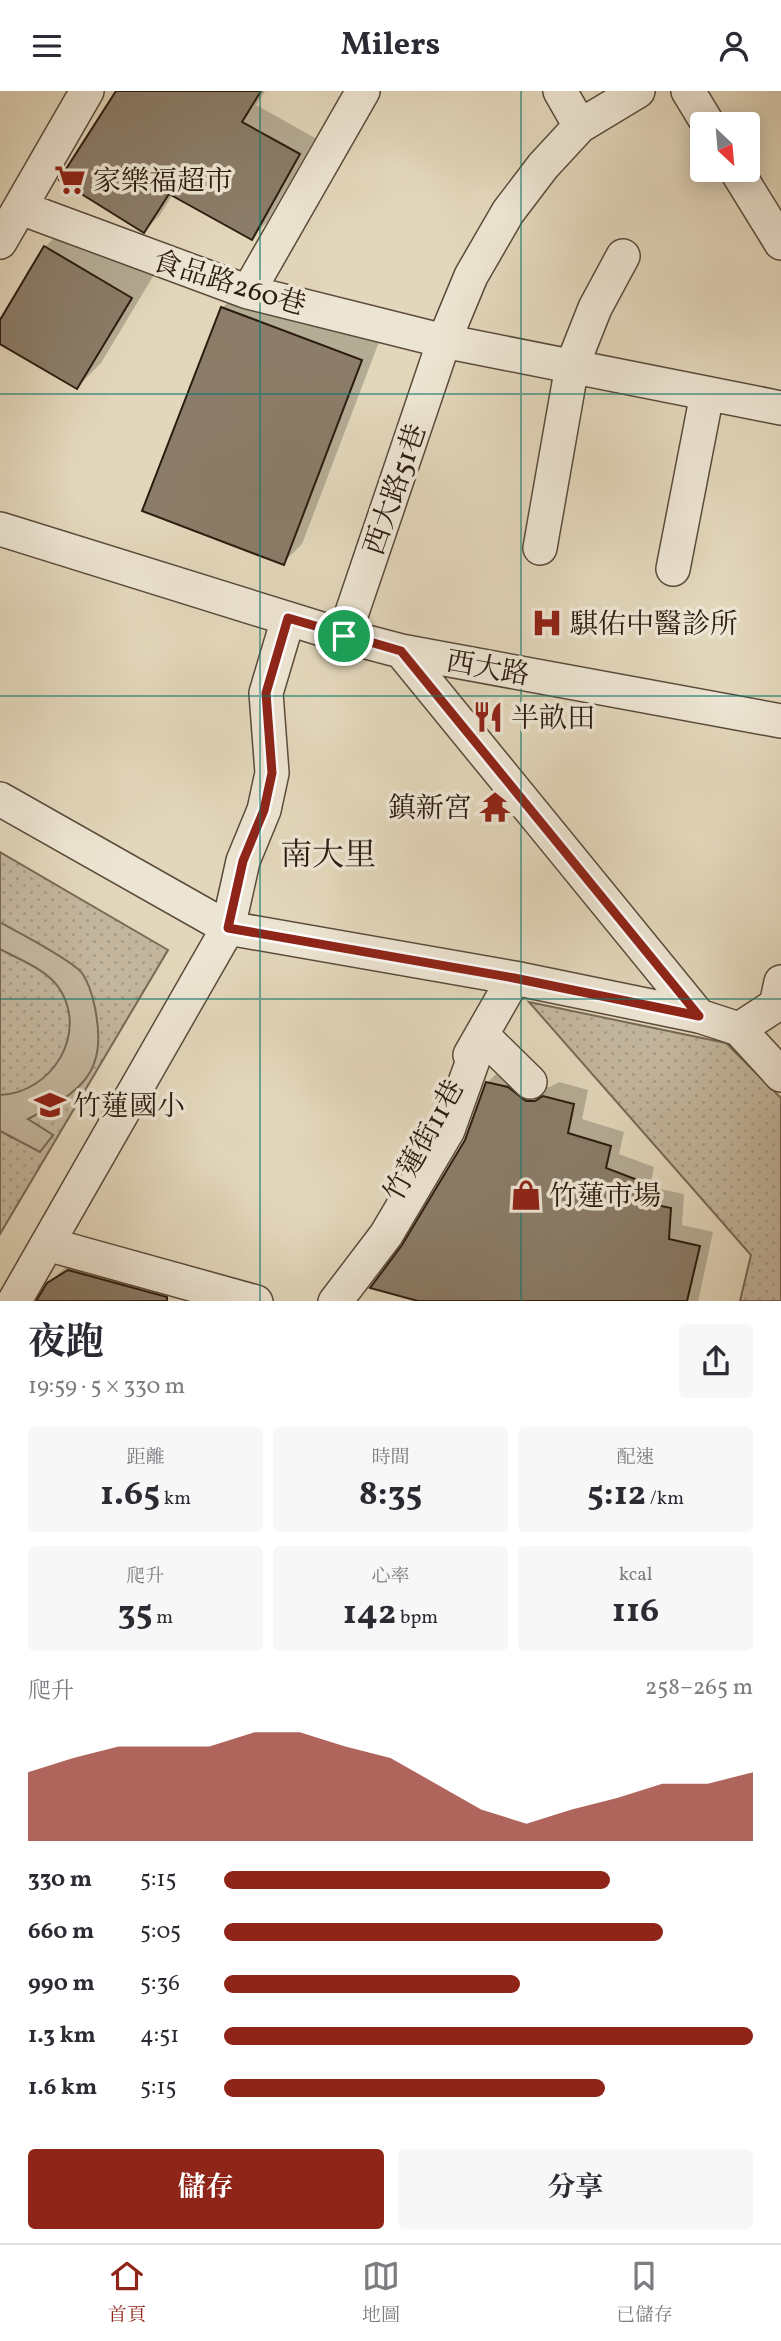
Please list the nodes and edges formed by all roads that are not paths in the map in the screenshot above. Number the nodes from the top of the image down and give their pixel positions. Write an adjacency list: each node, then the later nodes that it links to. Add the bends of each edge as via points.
1 (87, 91): 9 (street)
2 (363, 91): 13 (street)
3 (560, 91): 7 (street)
4 (638, 91): 7 (street, 西大路51巷)
5 (688, 91): 6 (street)
6 (701, 112)
7 (580, 126): 14 (street, 西大路51巷, via 508,212 471,276)
8 (743, 182): 11 (street)
9 (21, 208): 10 (street); 13 (street, 食品路260巷)
10 (0, 242)
11 (781, 243)
12 (623, 256): 15 (street, via 595,308)
13 (248, 292): 14 (street, 食品路260巷)
14 (444, 341): 15 (street, 食品路260巷); 22 (street, 西大路51巷)
15 (572, 366): 16 (street, 食品路260巷); 19 (street)
16 (707, 394): 17 (street, 食品路260巷); 20 (street)
17 (781, 408)
18 (0, 529): 21 (street, 西大路)
19 (540, 548)
20 (673, 569)
21 (288, 618): 22 (street, 西大路); 26 (street, via 266,693 272,773 264,810 243,861)
22 (344, 636): 23 (street, 西大路)
23 (401, 651): 24 (street, 西大路); 29 (street)
24 (781, 721)
25 (0, 799): 26 (street)
26 (228, 928): 27 (street); 34 (street)
27 (514, 978): 29 (street); 31 (street, 竹蓮街11巷)
28 (781, 982): 30 (street, via 776,1005)
29 (699, 1016): 30 (street)
30 (739, 1029): 32 (street)
31 (482, 1035): 33 (street); 37 (street, 竹蓮街11巷)
32 (781, 1075)
33 (530, 1082)
34 (47, 1244): 35 (street); 36 (street)
35 (14, 1301)
36 (256, 1301)
37 (333, 1301)

